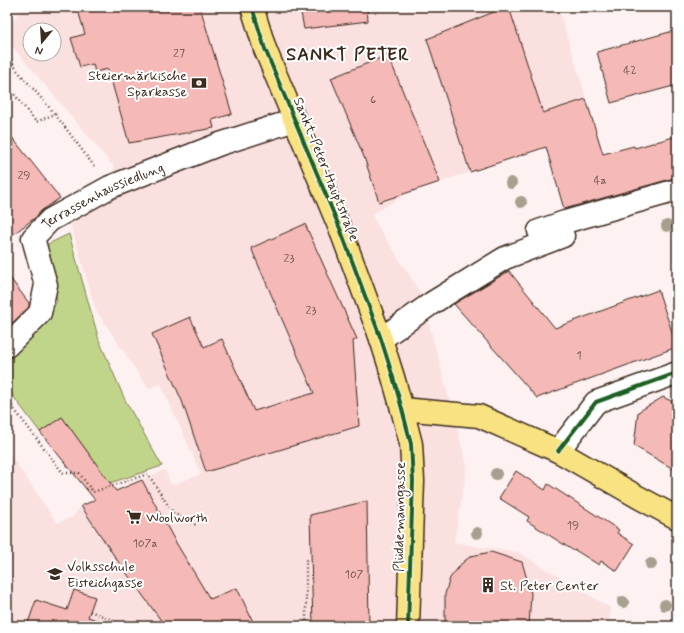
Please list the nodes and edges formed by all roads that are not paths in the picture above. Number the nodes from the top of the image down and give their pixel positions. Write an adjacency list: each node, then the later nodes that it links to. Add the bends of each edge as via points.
1 (252, 7): 2 (main road, Sankt-Peter-Hauptstraße, via 265,49)
2 (295, 120): 6 (main road, Sankt-Peter-Hauptstraße, via 341,231); 7 (street, Terrassenhaussiedlung, via 220,144 110,187 50,220 33,238 46,285 40,313)
3 (677, 190): 5 (street, via 524,236)
4 (563, 236): 5 (street)
5 (505, 258): 6 (street, via 432,303)
6 (381, 339): 9 (main road, Sankt-Peter-Hauptstraße)
7 (7, 346)
8 (677, 374): 10 (street, via 596,402)
9 (402, 409): 10 (main road, via 479,416); 12 (main road, Plüddemanngasse, via 411,444 413,480)
10 (558, 451): 11 (main road)
11 (677, 518)
12 (408, 626)

